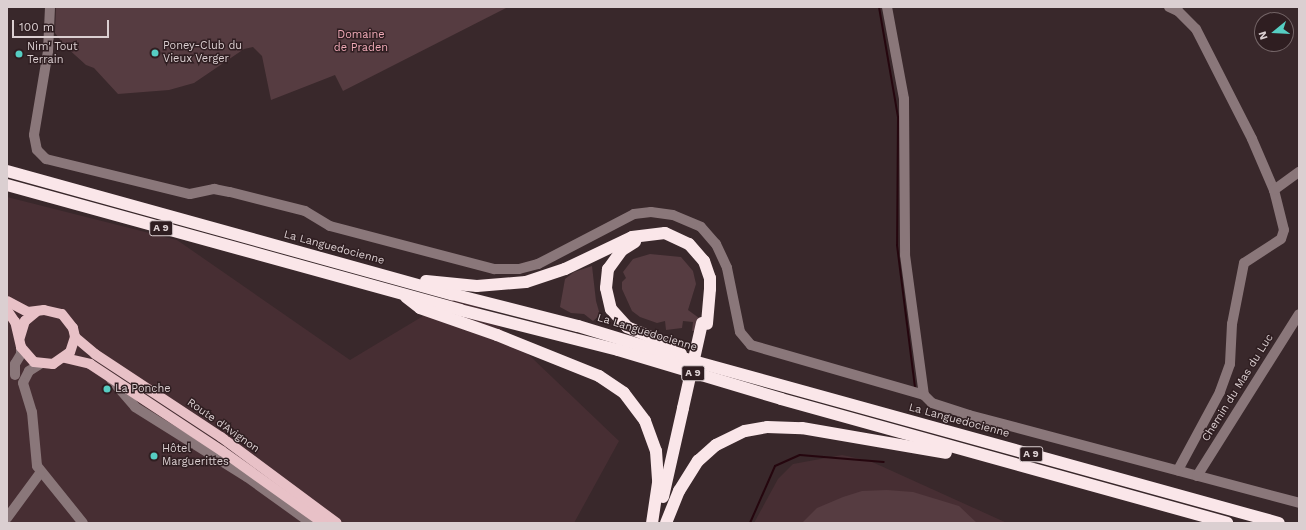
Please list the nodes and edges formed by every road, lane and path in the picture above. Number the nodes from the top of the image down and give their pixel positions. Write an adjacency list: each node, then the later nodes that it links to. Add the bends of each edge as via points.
1 (50, 7): 23 (street, via 47,58 34,135 37,150 46,159 190,194 214,189 230,192 305,211 330,226 494,269 519,269 538,264 634,214 651,212 673,215 701,227 716,244 728,268 740,332 747,342)
2 (887, 7): 23 (street, via 904,99 905,255)
3 (1169, 7): 7 (street, via 1178,11 1196,29 1252,139)
4 (7, 171): 8 (highway, La Languedocienne / A 9)
5 (1299, 172): 7 (street)
6 (7, 185): 9 (highway, A 9)
7 (1274, 190): 26 (street, via 1284,230 1281,239 1244,263 1232,324 1230,364 1220,392)
8 (415, 283): 14 (highway, via 432,280 477,286 526,282 565,269 632,237 664,233 689,244 704,261 710,283); 18 (highway, La Languedocienne / A 9, via 578,326)
9 (403, 294): 25 (highway, A 9, via 618,350); 35 (highway, via 420,308 571,364 599,376 624,393 645,421 656,451 658,483)
10 (7, 302): 12 (main road, via 22,310)
11 (7, 310): 16 (main road, via 15,322)
12 (36, 312): 15 (main road, via 54,310 62,314 69,320); 16 (main road, via 25,321)
13 (1299, 314): 28 (street, Chemin du Mas du Luc)
14 (704, 323): 18 (highway, via 705,284 698,263 689,252 669,241 656,238 635,242 616,255 606,278 606,297 611,310 627,327 675,347); 24 (highway)
15 (75, 337): 17 (main road); 34 (main road, Route d'Avignon, via 95,354 221,437)
16 (21, 344): 19 (main road, via 29,358); 20 (street, via 21,354)
17 (65, 358): 19 (main road, via 53,364); 21 (main road, Route d'Avignon, via 90,364)
18 (686, 359): 40 (highway, La Languedocienne / A 9)
19 (40, 364): 22 (street, via 29,371)
20 (11, 374): 22 (street)
21 (105, 374): 32 (street, via 135,407 247,477); 33 (main road, Route d'Avignon, via 222,451)
22 (23, 383): 27 (street, via 32,412 36,462)
23 (924, 395): 26 (street, via 932,403 951,410)
24 (685, 409): 36 (highway); 37 (highway)
25 (982, 455): 38 (highway, via 959,455 802,428 753,429 729,437 704,454 687,475); 39 (highway, A 9)
26 (1178, 470): 28 (street)
27 (40, 473): 30 (street); 31 (street)
28 (1197, 476): 29 (street)
29 (1299, 503)
30 (7, 518)
31 (83, 523)
32 (312, 523)
33 (323, 523)
34 (337, 523)
35 (652, 523)
36 (657, 523)
37 (662, 523)
38 (666, 523)
39 (1227, 523)
40 (1279, 523)

